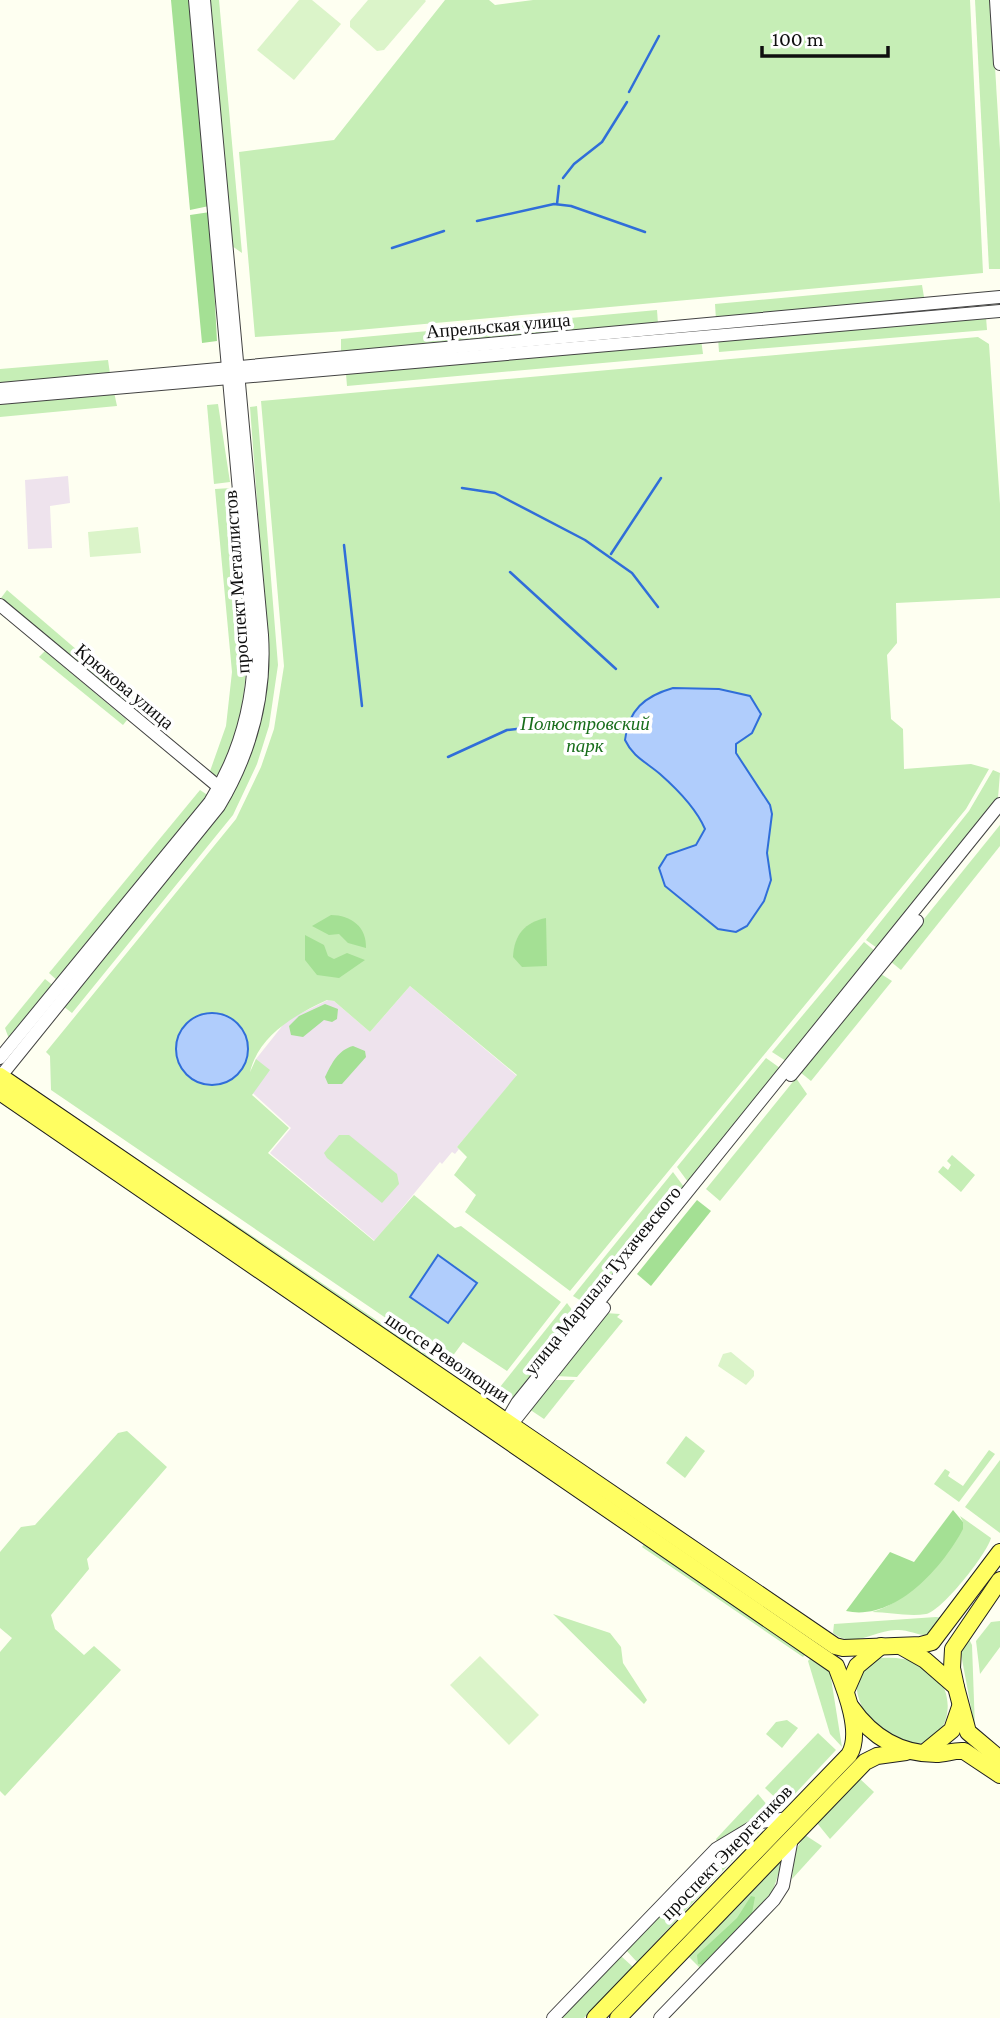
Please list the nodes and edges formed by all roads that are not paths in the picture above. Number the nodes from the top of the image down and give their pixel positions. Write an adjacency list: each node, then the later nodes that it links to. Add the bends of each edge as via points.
1 (195, 0): 7 (street, проспект Металлистов)
2 (204, 0): 7 (street, проспект Металлистов)
3 (996, 0): 4 (street)
4 (1000, 64)
5 (1000, 297): 7 (street, Апрельская улица)
6 (1000, 311): 7 (street, Апрельская улица)
7 (233, 373): 8 (street, Апрельская улица); 9 (street, Апрельская улица); 11 (street, проспект Металлистов, via 254,659 242,730)
8 (0, 389)
9 (0, 398)
10 (0, 605): 11 (street, Крюкова улица)
11 (223, 791): 14 (street, проспект Металлистов); 15 (street, проспект Металлистов, via 208,821)
12 (1000, 804): 17 (street, улица Маршала Тухачевского)
13 (1000, 817): 17 (street, улица Маршала Тухачевского)
14 (0, 1058)
15 (0, 1077): 17 (main road, шоссе Революции)
16 (0, 1092): 17 (main road, шоссе Революции)
17 (506, 1427): 20 (main road, шоссе Революции, via 835,1646); 23 (main road, шоссе Революции, via 832,1661)
18 (1000, 1552): 21 (main road, via 937,1637 926,1644)
19 (1000, 1580): 22 (main road, via 953,1649)
20 (881, 1646): 21 (main road, шоссе Революции); 23 (main road, via 857,1665)
21 (900, 1646): 22 (main road)
22 (956, 1687): 24 (main road)
23 (846, 1697): 25 (main road, шоссе Революции, via 866,1727); 29 (main road, проспект Энергетиков, via 855,1746)
24 (961, 1704): 26 (main road, via 952,1730); 27 (main road, via 968,1732)
25 (906, 1752): 26 (main road); 30 (main road, проспект Энергетиков, via 864,1762)
26 (924, 1752): 28 (main road, via 964,1751)
27 (1000, 1759)
28 (1000, 1775)
29 (788, 1818): 31 (street, via 761,1822 716,1849); 32 (main road, проспект Энергетиков)
30 (792, 1838): 33 (main road, проспект Энергетиков); 34 (street, via 783,1886 774,1900)
31 (553, 2018)
32 (595, 2018)
33 (618, 2018)
34 (660, 2018)

